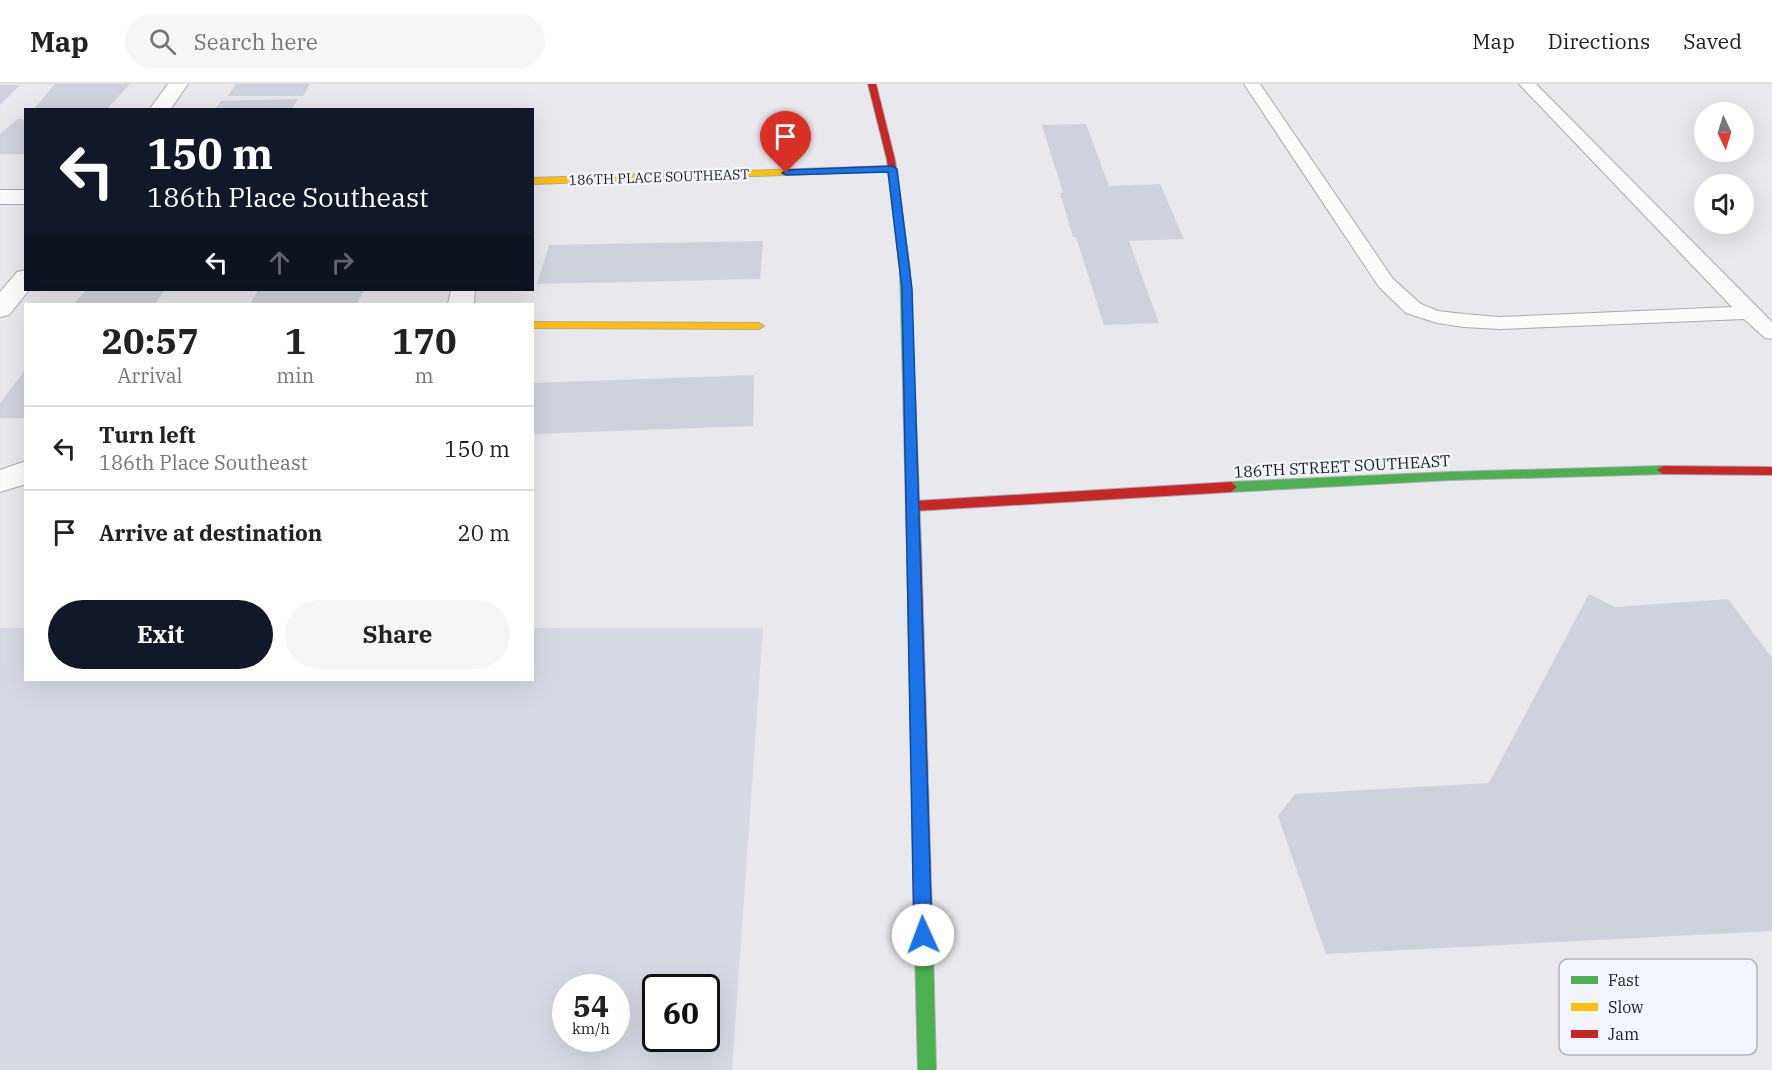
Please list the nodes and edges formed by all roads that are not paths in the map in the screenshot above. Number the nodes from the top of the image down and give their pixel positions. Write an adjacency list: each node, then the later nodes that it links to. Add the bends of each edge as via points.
1 (178, 84): 5 (street)
2 (872, 84): 6 (street, via 883,117)
3 (1252, 84): 12 (lane, via 1386,283 1407,305 1436,317 1500,323)
4 (1527, 84): 12 (lane)
5 (160, 108)
6 (892, 169): 7 (street, 186TH PLACE SOUTHEAST); 19 (street, via 907,289)
7 (534, 181)
8 (0, 197): 9 (street)
9 (24, 197)
10 (24, 280): 11 (street)
11 (0, 309)
12 (1749, 313): 15 (lane)
13 (534, 325): 14 (street)
14 (759, 326)
15 (1772, 333)
16 (1772, 471): 19 (street, 186TH STREET SOUTHEAST, via 1654,469 1423,478)
17 (24, 473): 18 (street)
18 (0, 481)
19 (914, 506): 20 (street)
20 (927, 1070)

